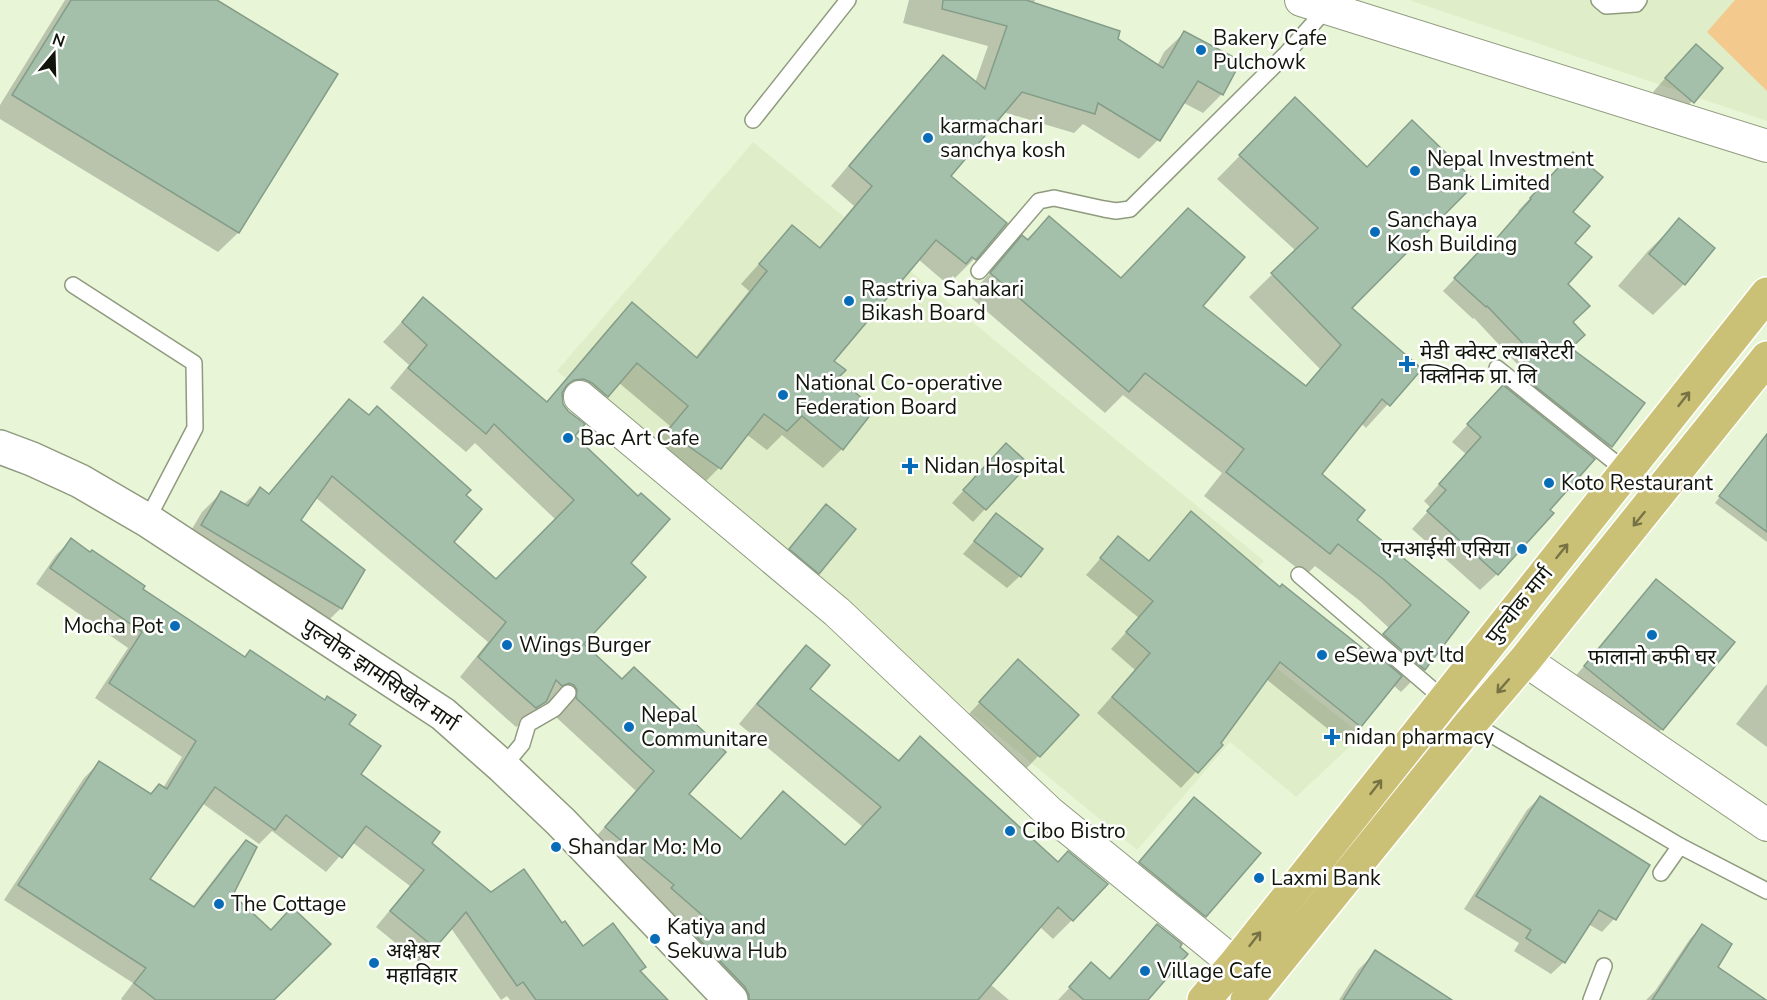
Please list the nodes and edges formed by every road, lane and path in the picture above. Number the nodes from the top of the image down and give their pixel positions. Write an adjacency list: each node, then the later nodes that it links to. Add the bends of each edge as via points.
1 (848, 0): 5 (lane)
2 (1599, 0): 3 (lane, via 1606,6 1636,4)
3 (1640, 0)
4 (1320, 3): 6 (street); 7 (lane, via 1286,54 1130,209 1116,211 1054,198 1039,201)
5 (753, 120)
6 (1767, 146)
7 (979, 272)
8 (74, 285): 15 (lane, via 194,363 195,428)
9 (1767, 294): 14 (main road, पुल्चोक मार्ग, one-way to 9)
10 (1767, 358): 17 (main road, पुल्चोक मार्ग, one-way to 17)
11 (1497, 368): 14 (lane)
12 (580, 397): 26 (street, via 837,612 1050,813)
13 (0, 447): 15 (main road, पुल्चोक झामसिखेल मार्ग, via 80,481)
14 (1627, 472): 19 (main road, पुल्चोक मार्ग, one-way to 14)
15 (147, 520): 21 (main road, पुल्चोक झामसिखेल मार्ग, via 443,714)
16 (1299, 575): 19 (lane)
17 (1525, 660): 20 (main road, पुल्चोक मार्ग, one-way to 20); 22 (street)
18 (568, 693): 21 (lane, via 554,709 528,724 522,744)
19 (1445, 700): 20 (lane); 26 (main road, पुल्चोक मार्ग, one-way to 19)
20 (1472, 723): 23 (lane); 30 (main road, पुल्चोक मार्ग)
21 (503, 767): 28 (main road, पुल्चोक झामसिखेल मार्ग)
22 (1767, 825)
23 (1680, 846): 24 (lane); 25 (lane)
24 (1662, 873)
25 (1767, 891)
26 (1235, 964): 29 (main road, पुल्चोक मार्ग)
27 (1604, 966): 31 (lane)
28 (731, 1000)
29 (1204, 1000)
30 (1247, 1000)
31 (1591, 1000)

